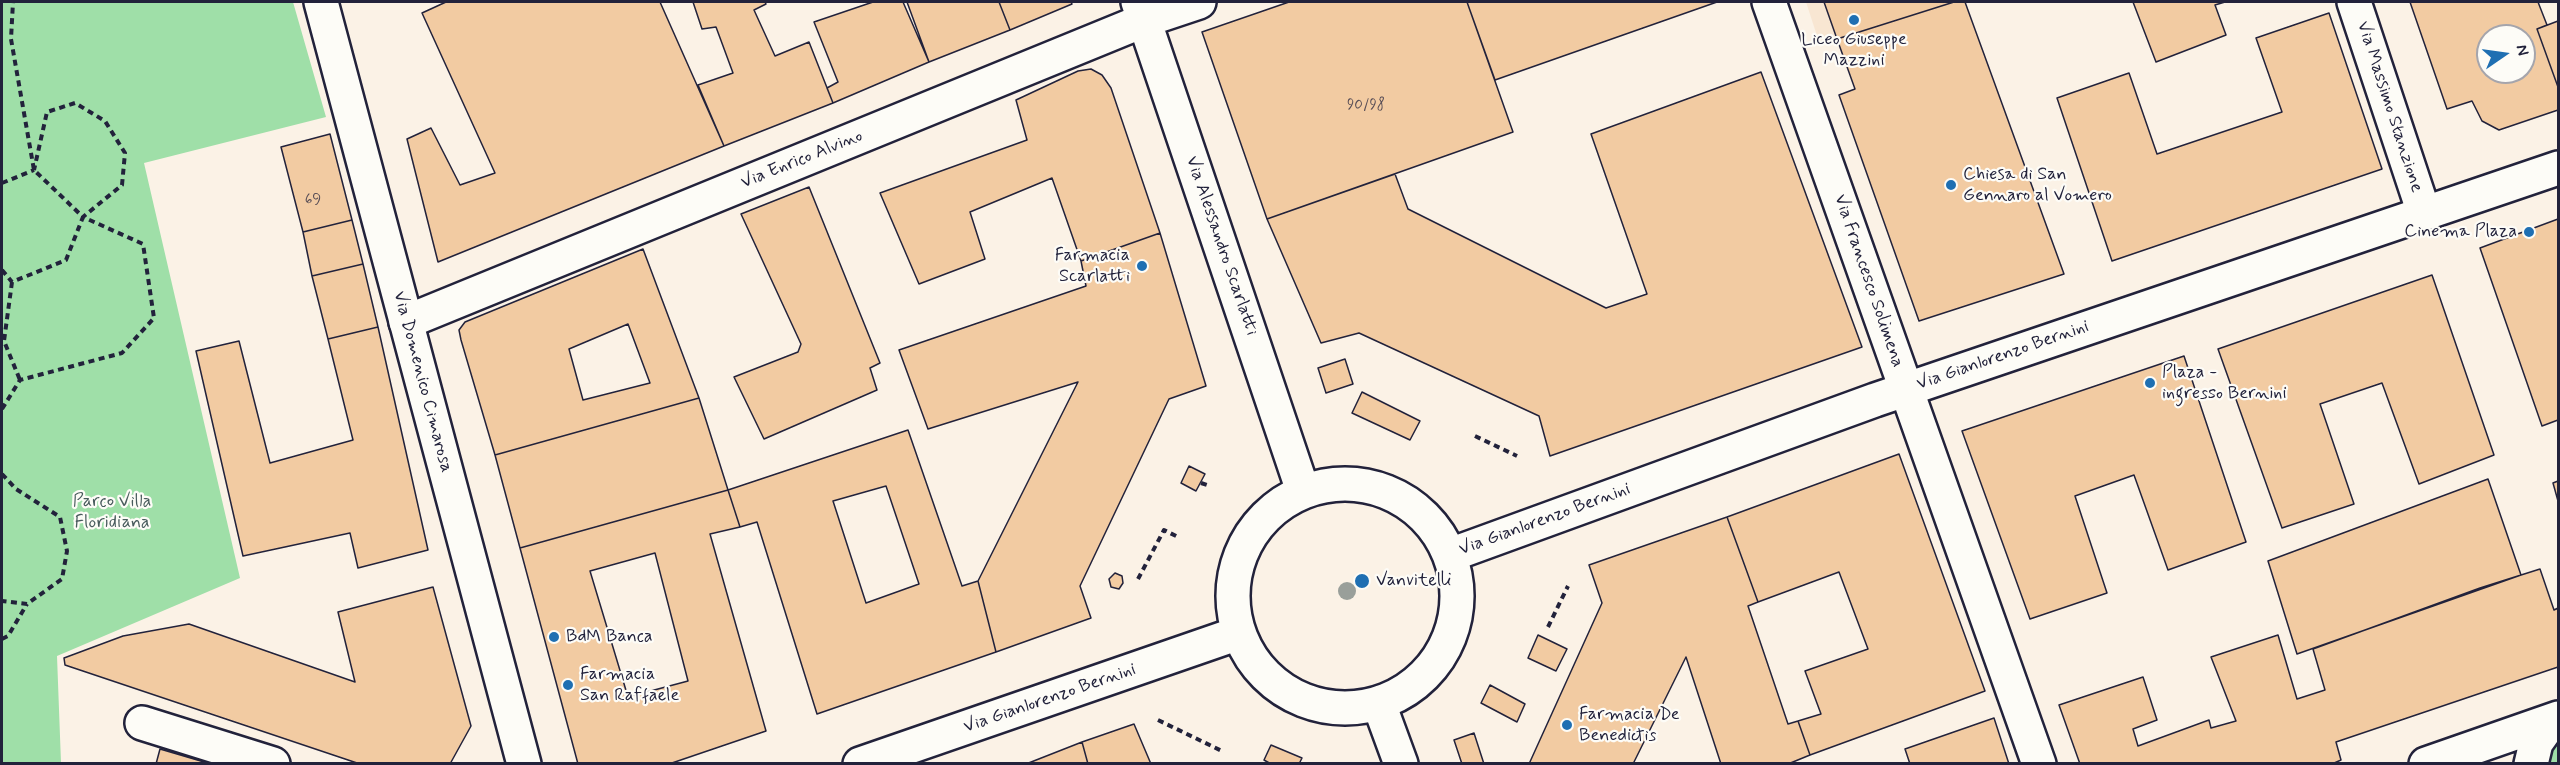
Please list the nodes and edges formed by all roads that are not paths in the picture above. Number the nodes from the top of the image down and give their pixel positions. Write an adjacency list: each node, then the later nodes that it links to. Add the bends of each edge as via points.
1 (321, 2): 8 (street, Via Domenico Cimarosa)
2 (1199, 2): 5 (street, Via Enrico Alvino)
3 (1769, 2): 9 (street, Via Francesco Solimena)
4 (2354, 2): 7 (street, Via Massimo Stanzione)
5 (1141, 11): 8 (street, Via Enrico Alvino); 10 (street, Via Alessandro Scarlatti)
6 (2559, 168): 7 (street, Via Gianlorenzo Bernini)
7 (2424, 213): 9 (street, Via Gianlorenzo Bernini)
8 (406, 322): 17 (street, Via Domenico Cimarosa)
9 (1905, 390): 11 (street, Via Gianlorenzo Bernini); 20 (street, Via Francesco Solimena)
10 (1303, 491): 11 (street, via 1337,483 1372,486 1404,499 1432,523); 12 (street, via 1271,511 1248,540 1235,576 1234,609)
11 (1450, 555): 13 (street, via 1458,590 1454,627 1439,660 1413,687)
12 (1239, 633): 13 (street, via 1250,658 1271,680 1302,699 1341,708); 18 (street, Via Gianlorenzo Bernini)
13 (1379, 704): 19 (street)
14 (2559, 718): 21 (street); 22 (street, via 2536,743)
15 (142, 723): 16 (street)
16 (273, 764)
17 (524, 764)
18 (860, 764)
19 (1401, 764)
20 (2039, 764)
21 (2426, 764)
22 (2531, 764)

